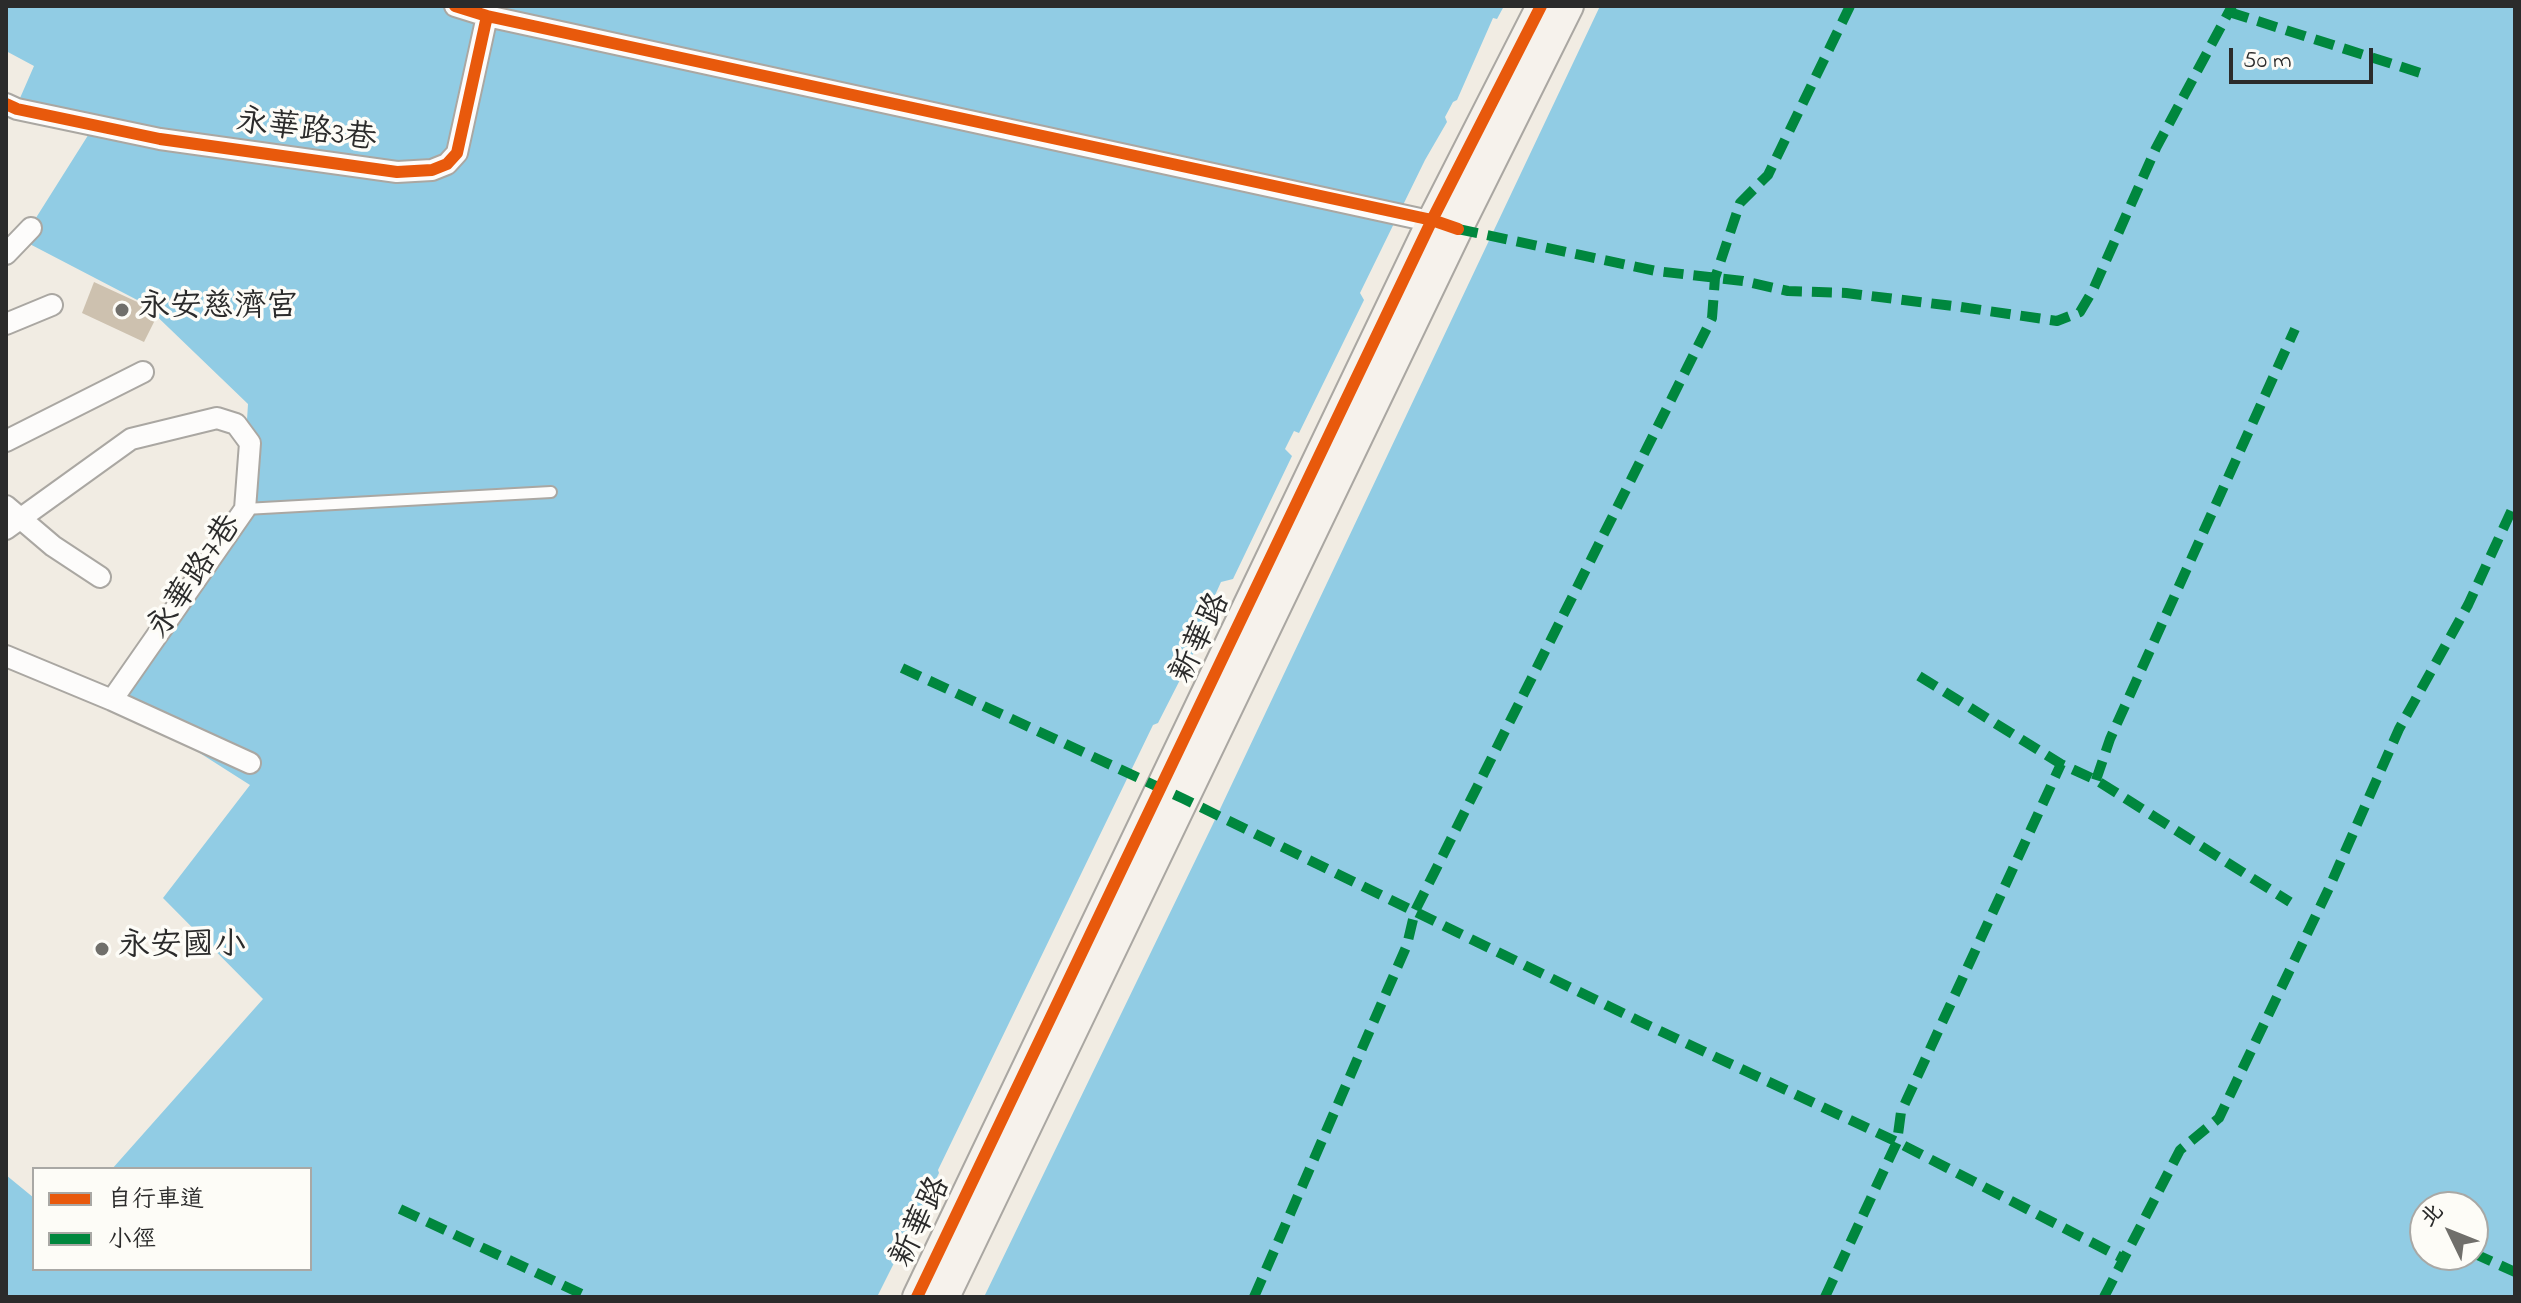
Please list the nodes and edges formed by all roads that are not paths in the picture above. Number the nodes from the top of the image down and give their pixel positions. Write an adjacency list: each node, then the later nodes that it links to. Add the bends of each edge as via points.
1 (455, 6): 4 (street)
2 (1541, 6): 6 (street, 新華路)
3 (1569, 6): 6 (street, 新華路)
4 (487, 16): 5 (street, 永華路3巷, via 457,153 432,170 397,172 160,139); 6 (street)
5 (6, 104)
6 (1445, 225): 20 (street, 新華路); 21 (street, 新華路)
7 (31, 228): 8 (street)
8 (6, 254)
9 (52, 305): 10 (street)
10 (6, 324)
11 (143, 372): 12 (street)
12 (6, 441)
13 (551, 492): 14 (lane)
14 (245, 509): 15 (street, 永華路7巷, via 250,443 236,424 217,418 131,439); 18 (street, 永華路7巷)
15 (11, 518): 16 (street)
16 (100, 577)
17 (6, 656): 18 (street)
18 (112, 700): 19 (street)
19 (250, 763)
20 (917, 1297)
21 (945, 1297)

